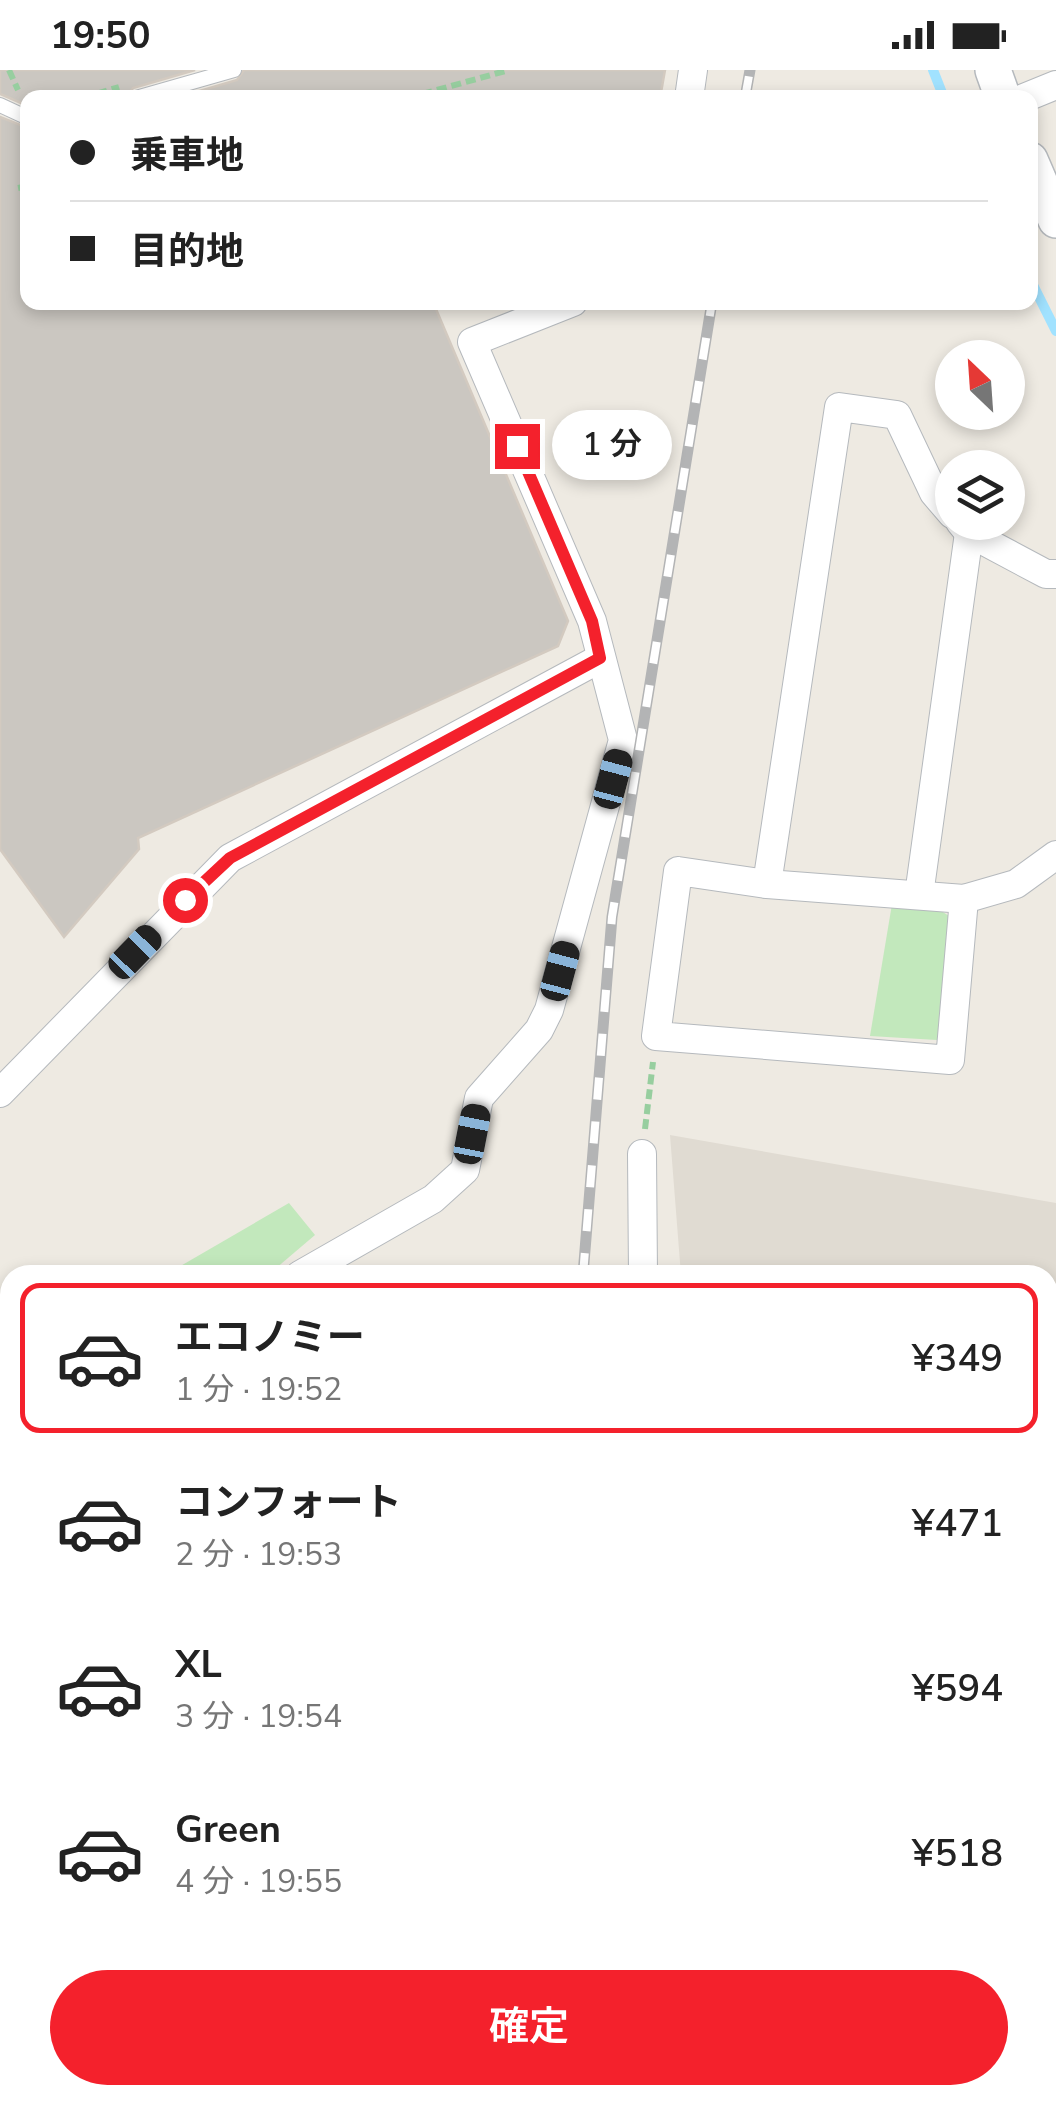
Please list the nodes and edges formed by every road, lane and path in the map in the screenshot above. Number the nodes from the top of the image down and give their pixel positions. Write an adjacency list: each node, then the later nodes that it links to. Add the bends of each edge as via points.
1 (234, 70): 3 (lane)
2 (510, 70): 4 (path)
3 (164, 90)
4 (437, 90)
5 (1038, 178): 6 (street)
6 (1056, 220)
7 (553, 310): 12 (street, via 472,342 592,621)
8 (935, 494): 14 (street, via 896,415 839,407)
9 (959, 540): 15 (street)
10 (989, 540): 11 (street)
11 (1056, 574)
12 (600, 658): 18 (street, via 230,858); 20 (street, via 623,740 549,1010 479,1098 465,1170 433,1198)
13 (1056, 855): 16 (street, via 1016,884)
14 (767, 884): 15 (street); 17 (street, via 678,871)
15 (919, 895): 16 (street)
16 (964, 899): 17 (street, via 950,1060)
17 (656, 1036): 19 (path)
18 (0, 1093)
19 (642, 1154): 21 (street)
20 (317, 1265)
21 (642, 1265)

